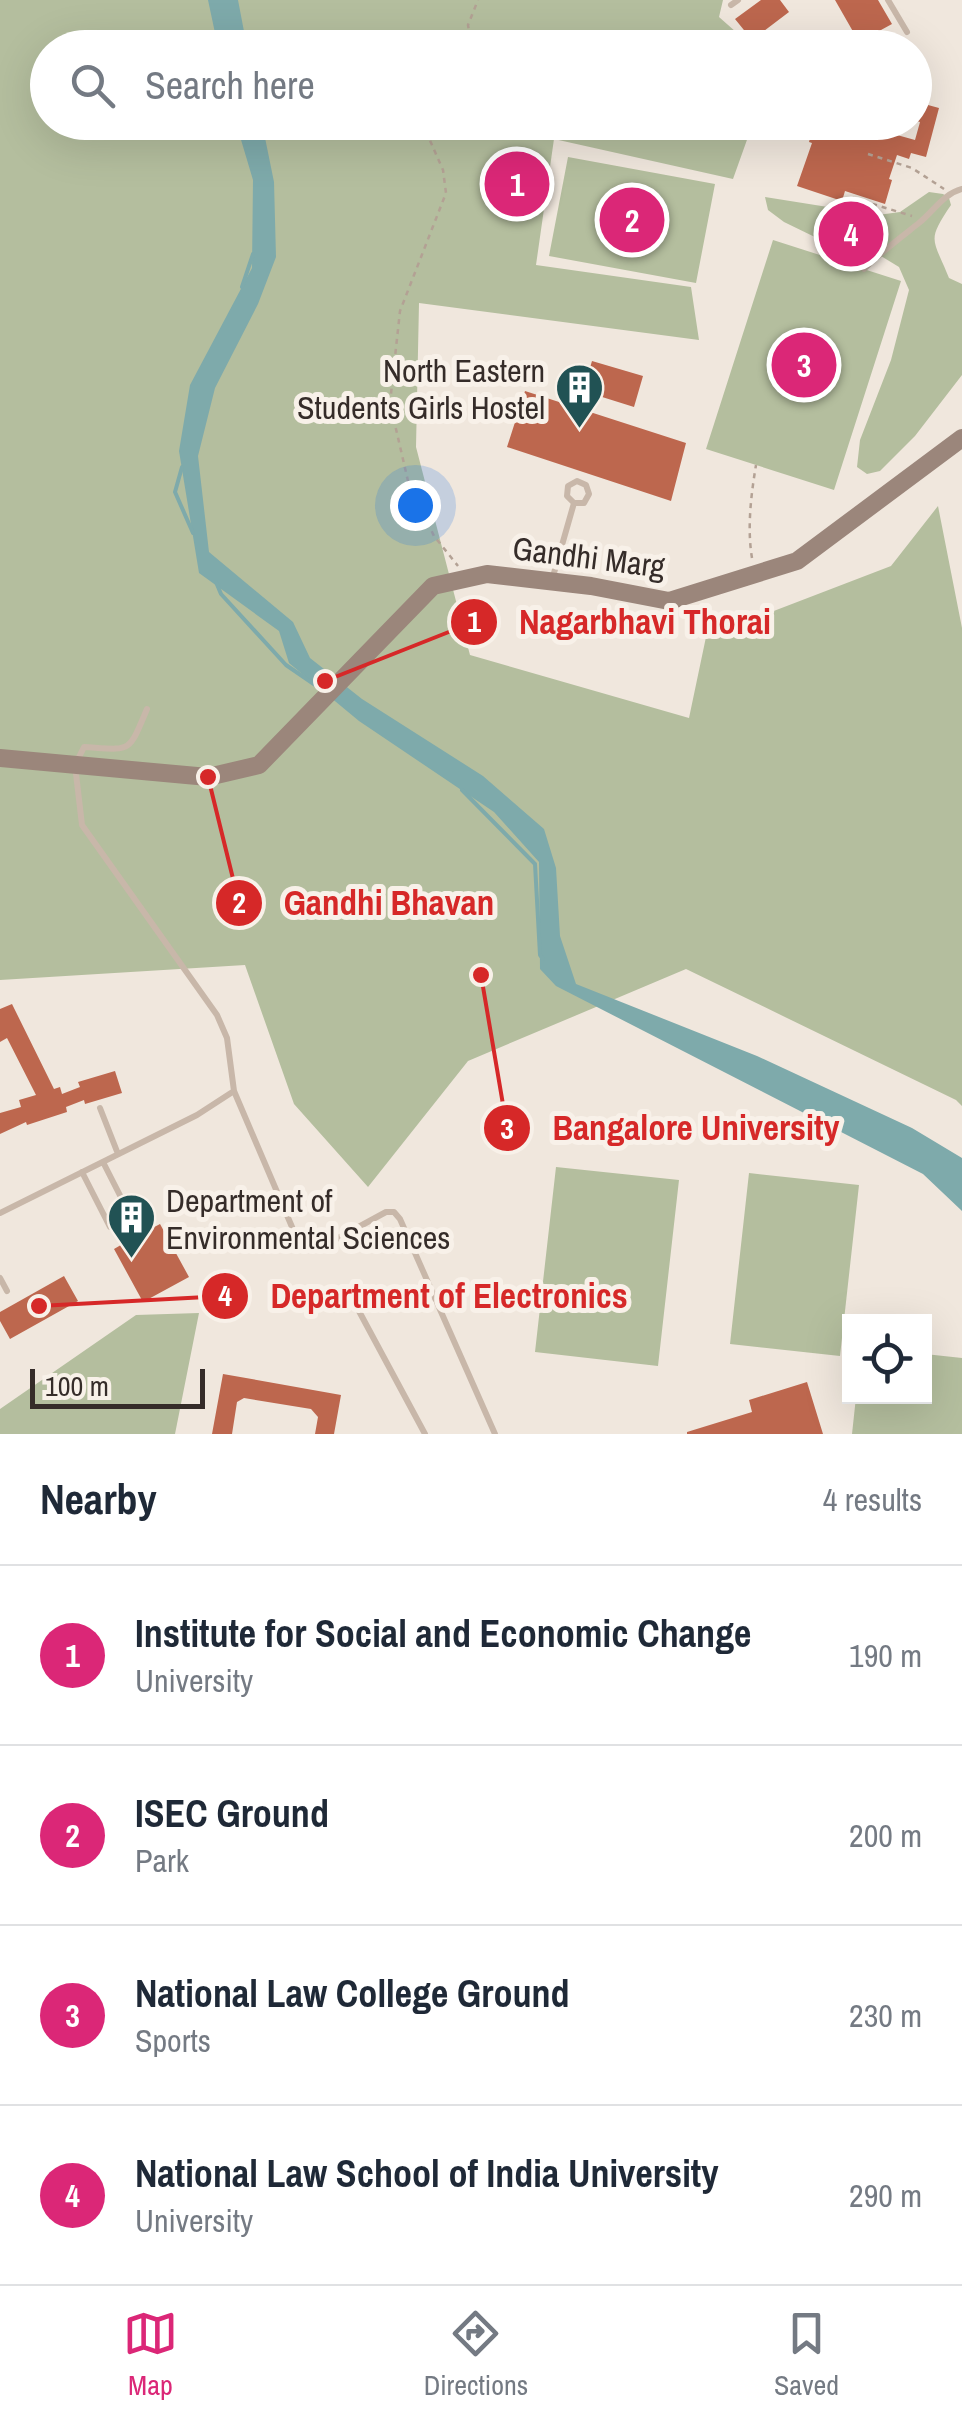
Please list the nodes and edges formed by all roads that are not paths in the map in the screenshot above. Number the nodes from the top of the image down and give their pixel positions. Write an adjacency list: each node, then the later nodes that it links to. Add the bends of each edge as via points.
1 (888, 0): 2 (lane)
2 (906, 30)
3 (962, 190): 4 (lane, via 950,192)
4 (864, 269)
5 (962, 438): 7 (main road, Gandhi Marg, via 798,561 669,600)
6 (574, 504): 7 (lane)
7 (552, 582): 10 (main road, Gandhi Marg, via 487,574 433,586 259,765 208,777)
8 (147, 709): 10 (lane, via 133,743 84,747)
9 (0, 758): 10 (main road, Gandhi Marg)
10 (75, 765): 11 (lane, via 82,825 217,1015)
11 (234, 1091): 13 (lane); 22 (lane, via 303,1248 318,1249 394,1212)
12 (100, 1108): 13 (lane)
13 (118, 1154): 14 (lane)
14 (103, 1162): 15 (lane); 15 (lane, via 131,1217 116,1229)
15 (82, 1172): 17 (lane)
16 (0, 1202): 17 (lane)
17 (2, 1212)
18 (0, 1278): 19 (lane)
19 (7, 1291)
20 (353, 1300): 21 (lane)
21 (425, 1434)
22 (495, 1434)

